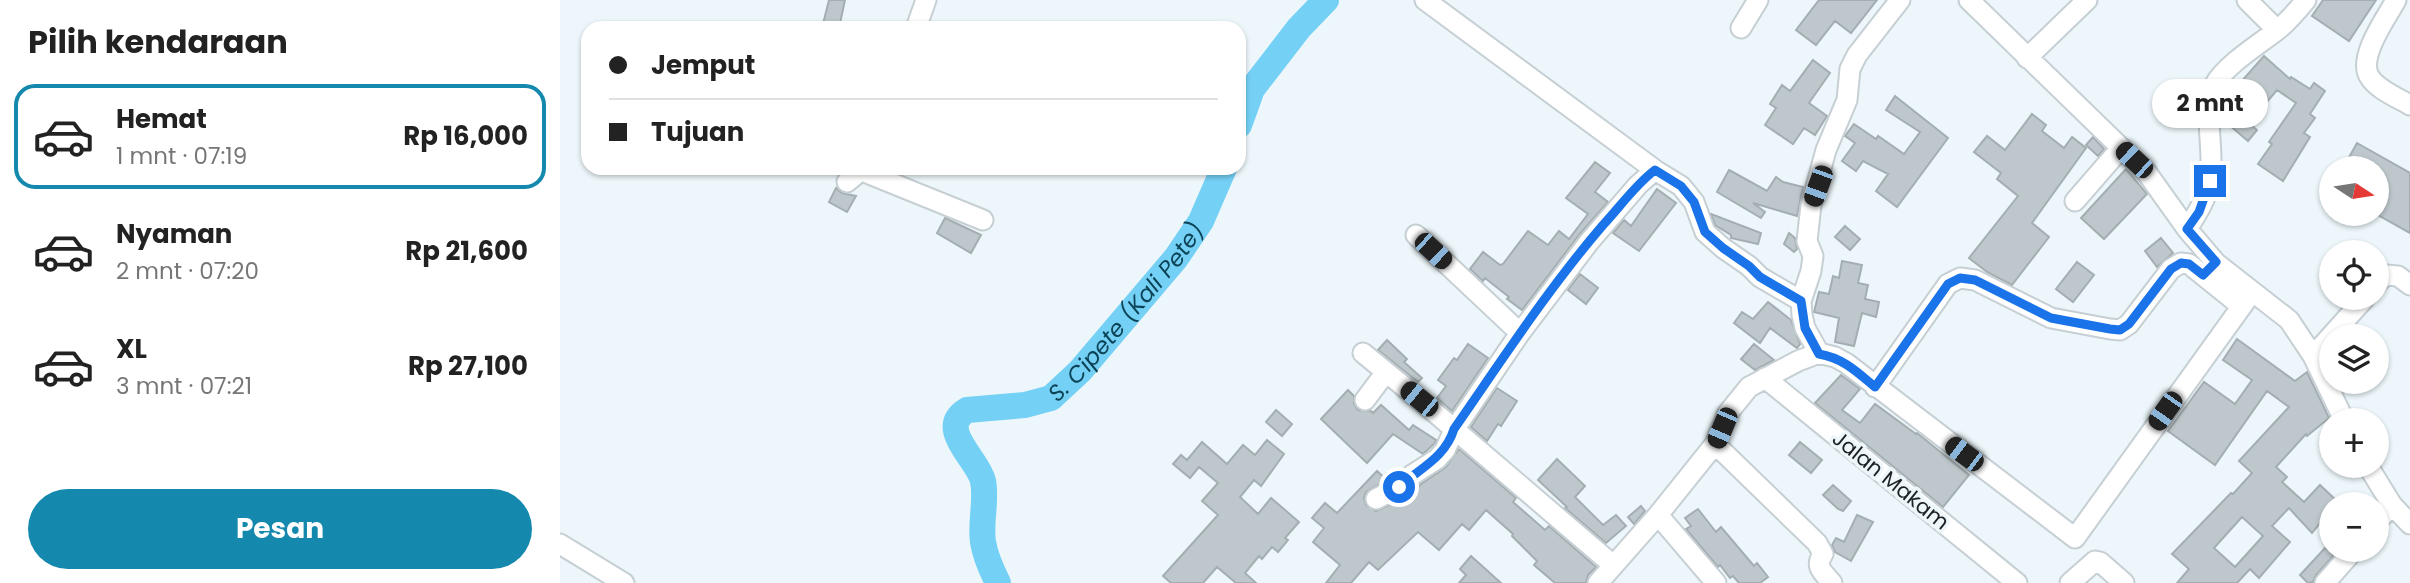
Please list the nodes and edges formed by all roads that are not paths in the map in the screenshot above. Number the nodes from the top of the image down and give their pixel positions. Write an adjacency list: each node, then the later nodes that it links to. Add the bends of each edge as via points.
1 (926, 0): 10 (street)
2 (1425, 0): 16 (street)
3 (1758, 0): 11 (street)
4 (1900, 0): 26 (street, via 1850,69 1847,100 1826,150 1811,205 1807,241 1812,264)
5 (1969, 0): 13 (street)
6 (2087, 0): 13 (street)
7 (2246, 0): 12 (street)
8 (2306, 0): 12 (street)
9 (2396, 0): 14 (street, via 2369,52 2367,66 2378,85)
10 (918, 21)
11 (1741, 27)
12 (2277, 30): 20 (street, via 2215,84 2210,99 2210,181)
13 (2027, 58): 15 (street)
14 (2410, 105)
15 (2121, 148): 18 (street); 20 (street, via 2147,173)
16 (1655, 170): 26 (street, via 1681,186 1694,202 1705,232 1760,277); 28 (street, via 1589,242)
17 (861, 175): 19 (street)
18 (2076, 201)
19 (983, 220)
20 (2187, 229): 22 (street)
21 (1416, 235): 28 (street)
22 (2209, 269): 25 (street); 34 (street, via 2181,263 2171,269 2120,330 2051,318 1975,280 1960,278 1948,284)
23 (2389, 274): 24 (street)
24 (2410, 285)
25 (2246, 298): 31 (street, via 2289,320); 34 (street, via 2075,538)
26 (1801, 301): 30 (street, via 1805,328)
27 (2354, 310): 31 (street)
28 (1520, 333): 37 (street)
29 (1363, 354): 32 (street)
30 (1819, 354): 33 (street); 34 (street, via 1846,363)
31 (2313, 356): 36 (street)
32 (1386, 372): 35 (street); 37 (street)
33 (1765, 378): 38 (street, via 1749,387 1728,413); 52 (street, Jalan Makam)
34 (1875, 387)
35 (1364, 400)
36 (2338, 408)
37 (1454, 429): 40 (street, via 1437,459); 47 (street)
38 (1715, 443): 43 (street); 51 (street, via 1817,543 1823,554 1818,566)
39 (2375, 478): 41 (street)
40 (1376, 499)
41 (2392, 505): 42 (street); 44 (street)
42 (2389, 508)
43 (1658, 515): 47 (street); 50 (street)
44 (2410, 524)
45 (560, 544): 48 (street)
46 (2343, 562): 55 (street)
47 (1613, 565): 49 (street)
48 (624, 583)
49 (1598, 583)
50 (1716, 583)
51 (1832, 583)
52 (2017, 583)
53 (2070, 583): 54 (street, via 2095,561)
54 (2124, 583)
55 (2325, 583)

